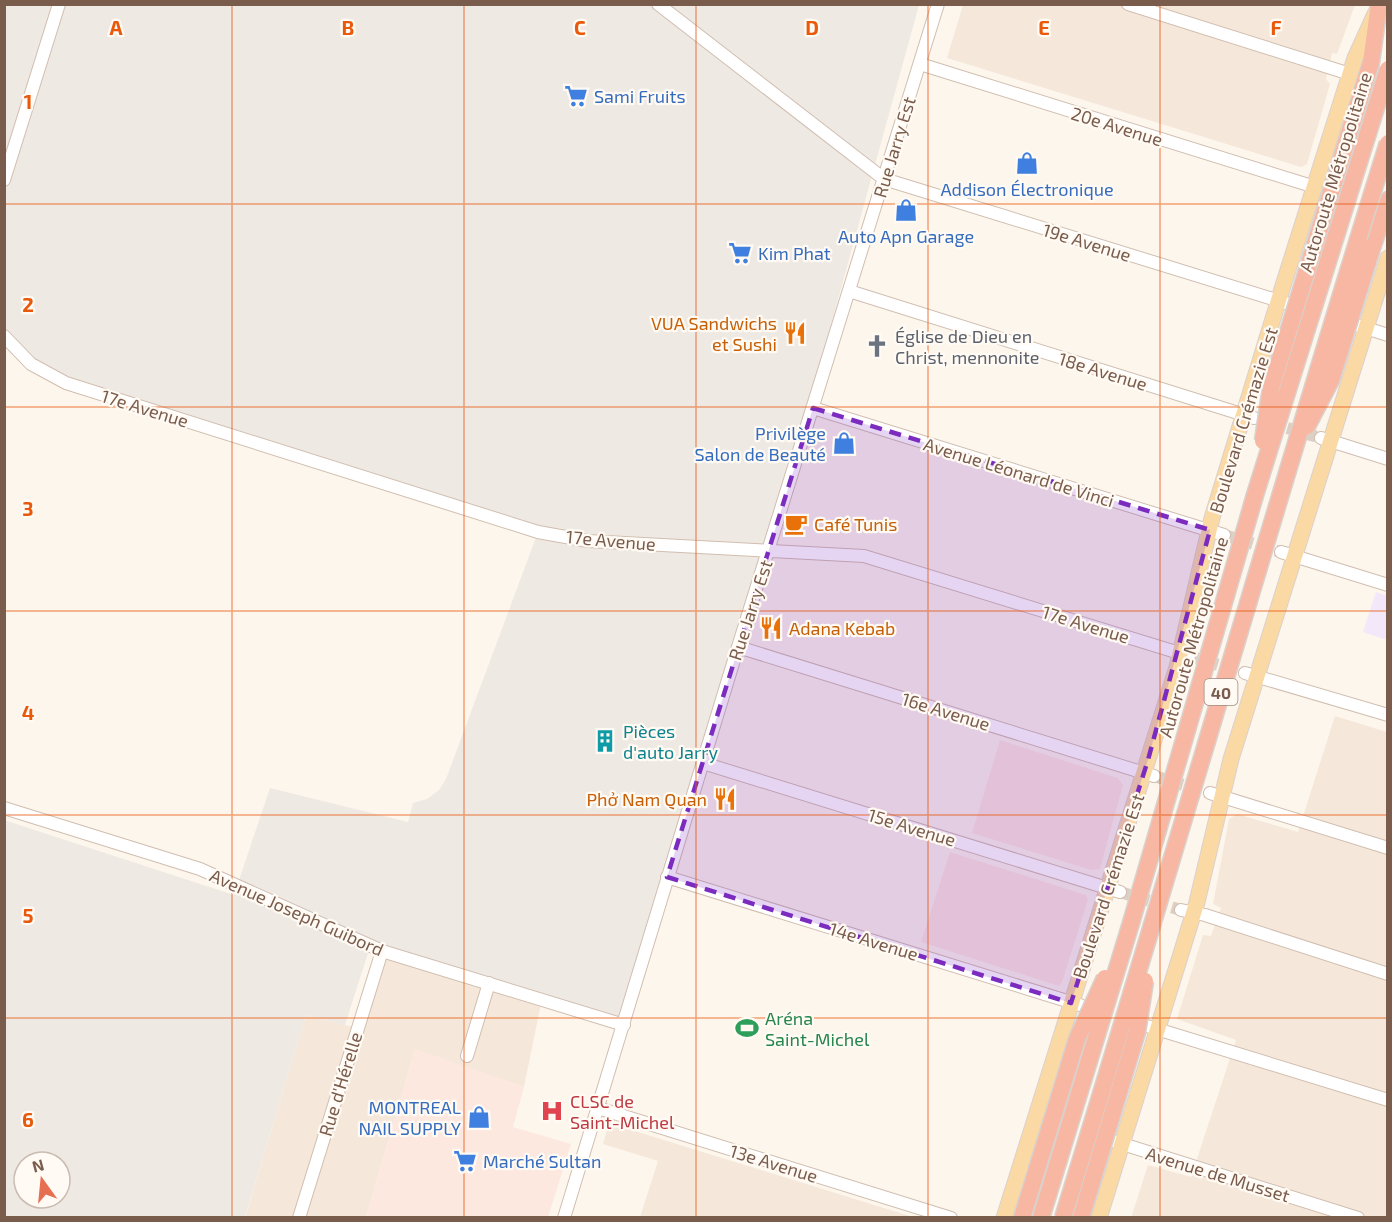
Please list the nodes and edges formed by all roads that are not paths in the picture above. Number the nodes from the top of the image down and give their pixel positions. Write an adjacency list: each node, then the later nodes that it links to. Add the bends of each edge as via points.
1 (58, 4): 11 (street)
2 (658, 4): 10 (street)
3 (938, 4): 6 (street, Rue Jarry Est)
4 (1128, 4): 8 (street)
5 (1379, 4): 8 (main road, Boulevard Crémazie Est); 25 (highway, bridge, via 1371,62 1271,388)
6 (920, 64): 10 (street, Rue Jarry Est); 12 (street, 20e Avenue)
7 (1388, 69): 25 (highway, Autoroute Métropolitaine / 40, bridge)
8 (1350, 74): 12 (main road, Boulevard Crémazie Est)
9 (1388, 142): 24 (highway, 40, bridge)
10 (884, 179): 15 (street, Rue Jarry Est); 16 (street, 19e Avenue)
11 (4, 180)
12 (1315, 187): 16 (main road, Boulevard Crémazie Est)
13 (1388, 200): 24 (highway, bridge, via 1331,380)
14 (1388, 258): 17 (main road)
15 (849, 291): 20 (street, Rue Jarry Est); 21 (street, 18e Avenue)
16 (1284, 303): 21 (main road, Boulevard Crémazie Est)
17 (1361, 327): 18 (street); 22 (main road)
18 (1388, 335)
19 (4, 336): 27 (street, 17e Avenue, via 40,370 66,383 538,532 588,542)
20 (813, 408): 26 (street, Avenue Léonard de Vinci); 27 (street, Rue Jarry Est)
21 (1249, 417): 26 (main road, Boulevard Crémazie Est)
22 (1326, 440): 23 (street); 28 (main road)
23 (1388, 459)
24 (1287, 464): 42 (highway, 40, bridge)
25 (1255, 495): 43 (highway, Autoroute Métropolitaine / 40, bridge)
26 (1217, 532): 31 (main road, Boulevard Crémazie Est)
27 (769, 550): 30 (street, Rue Jarry Est); 31 (street, 17e Avenue, via 864,556)
28 (1287, 554): 29 (street); 32 (main road)
29 (1388, 585)
30 (738, 647): 34 (street, Rue Jarry Est); 35 (street, 16e Avenue)
31 (1185, 655): 35 (main road, Boulevard Crémazie Est)
32 (1251, 674): 33 (street); 36 (main road)
33 (1388, 715)
34 (703, 763): 39 (street, Rue Jarry Est); 40 (street, 15e Avenue)
35 (1149, 774): 40 (main road, Boulevard Crémazie Est)
36 (1216, 794): 38 (street); 41 (main road)
37 (4, 808): 44 (street, Avenue Joseph Guibord, via 200,869)
38 (1388, 848)
39 (667, 877): 47 (street, 14e Avenue); 48 (street, Rue Jarry Est)
40 (1114, 890): 47 (main road, Boulevard Crémazie Est)
41 (1187, 912): 45 (street); 49 (main road)
42 (1154, 921): 60 (highway, 40, bridge); 61 (highway, bridge, via 1137,1032)
43 (1131, 923): 58 (highway, bridge, via 1077,1039); 59 (highway, Autoroute Métropolitaine / 40, bridge)
44 (382, 951): 46 (street, Avenue Joseph Guibord); 54 (street, Rue d'Hérelle)
45 (1388, 974)
46 (489, 983): 48 (street, Avenue Joseph Guibord); 50 (street)
47 (1075, 1004): 57 (main road, Boulevard Crémazie Est, via 1040,1120)
48 (624, 1024): 52 (street, Rue Jarry Est)
49 (1152, 1027): 51 (street); 53 (main road)
50 (466, 1056)
51 (1388, 1100)
52 (598, 1108): 55 (street, Rue Jarry Est); 56 (street, 13e Avenue)
53 (1117, 1143): 62 (main road); 63 (street, Avenue de Musset)
54 (299, 1218)
55 (564, 1218)
56 (951, 1218)
57 (1004, 1218)
58 (1022, 1218)
59 (1041, 1218)
60 (1063, 1218)
61 (1081, 1218)
62 (1099, 1218)
63 (1358, 1218)

